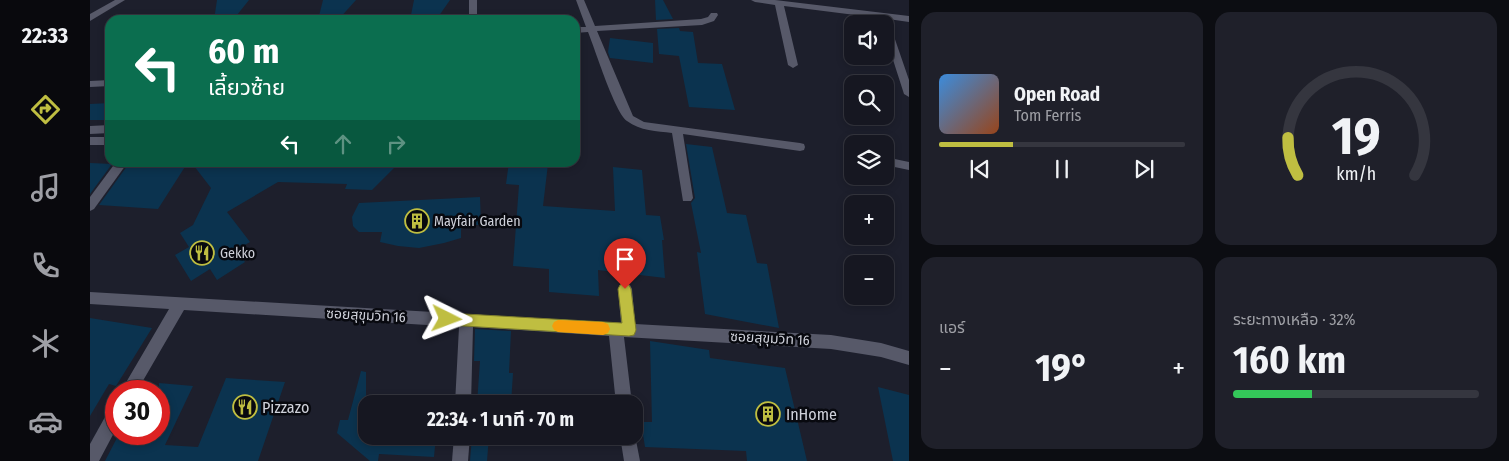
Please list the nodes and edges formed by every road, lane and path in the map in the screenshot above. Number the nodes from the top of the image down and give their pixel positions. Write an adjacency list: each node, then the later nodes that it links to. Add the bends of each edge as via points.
1 (121, 0): 10 (street)
2 (473, 0): 6 (street)
3 (580, 0): 13 (street)
4 (756, 0): 5 (street)
5 (779, 3): 8 (street); 15 (street)
6 (473, 15)
7 (714, 15): 13 (street, via 702,22)
8 (875, 15)
9 (894, 17): 11 (street)
10 (90, 18)
11 (909, 19)
12 (580, 30): 13 (street)
13 (592, 30): 21 (street, via 629,118 642,125)
14 (894, 49): 18 (street)
15 (793, 65)
16 (105, 83): 17 (street)
17 (90, 84)
18 (909, 94)
19 (105, 129): 20 (street)
20 (90, 130)
21 (677, 131): 24 (street); 28 (street)
22 (90, 141): 23 (street)
23 (105, 141)
24 (800, 147)
25 (894, 163): 26 (street)
26 (909, 166)
27 (119, 167): 29 (street)
28 (687, 198)
29 (90, 206)
30 (625, 289): 34 (street)
31 (90, 298): 32 (street, ซอยสุขุมวิท 16)
32 (180, 304): 33 (street, ซอยสุขุมวิท 16); 36 (street)
33 (466, 320): 34 (street, ซอยสุขุมวิท 16); 37 (street)
34 (623, 330): 35 (street, ซอยสุขุมวิท 16, via 831,342); 38 (street)
35 (909, 358)
36 (135, 380)
37 (463, 395)
38 (624, 395)
39 (105, 433): 42 (street)
40 (461, 445): 43 (street)
41 (629, 445): 44 (street)
42 (90, 460)
43 (460, 461)
44 (632, 461)

